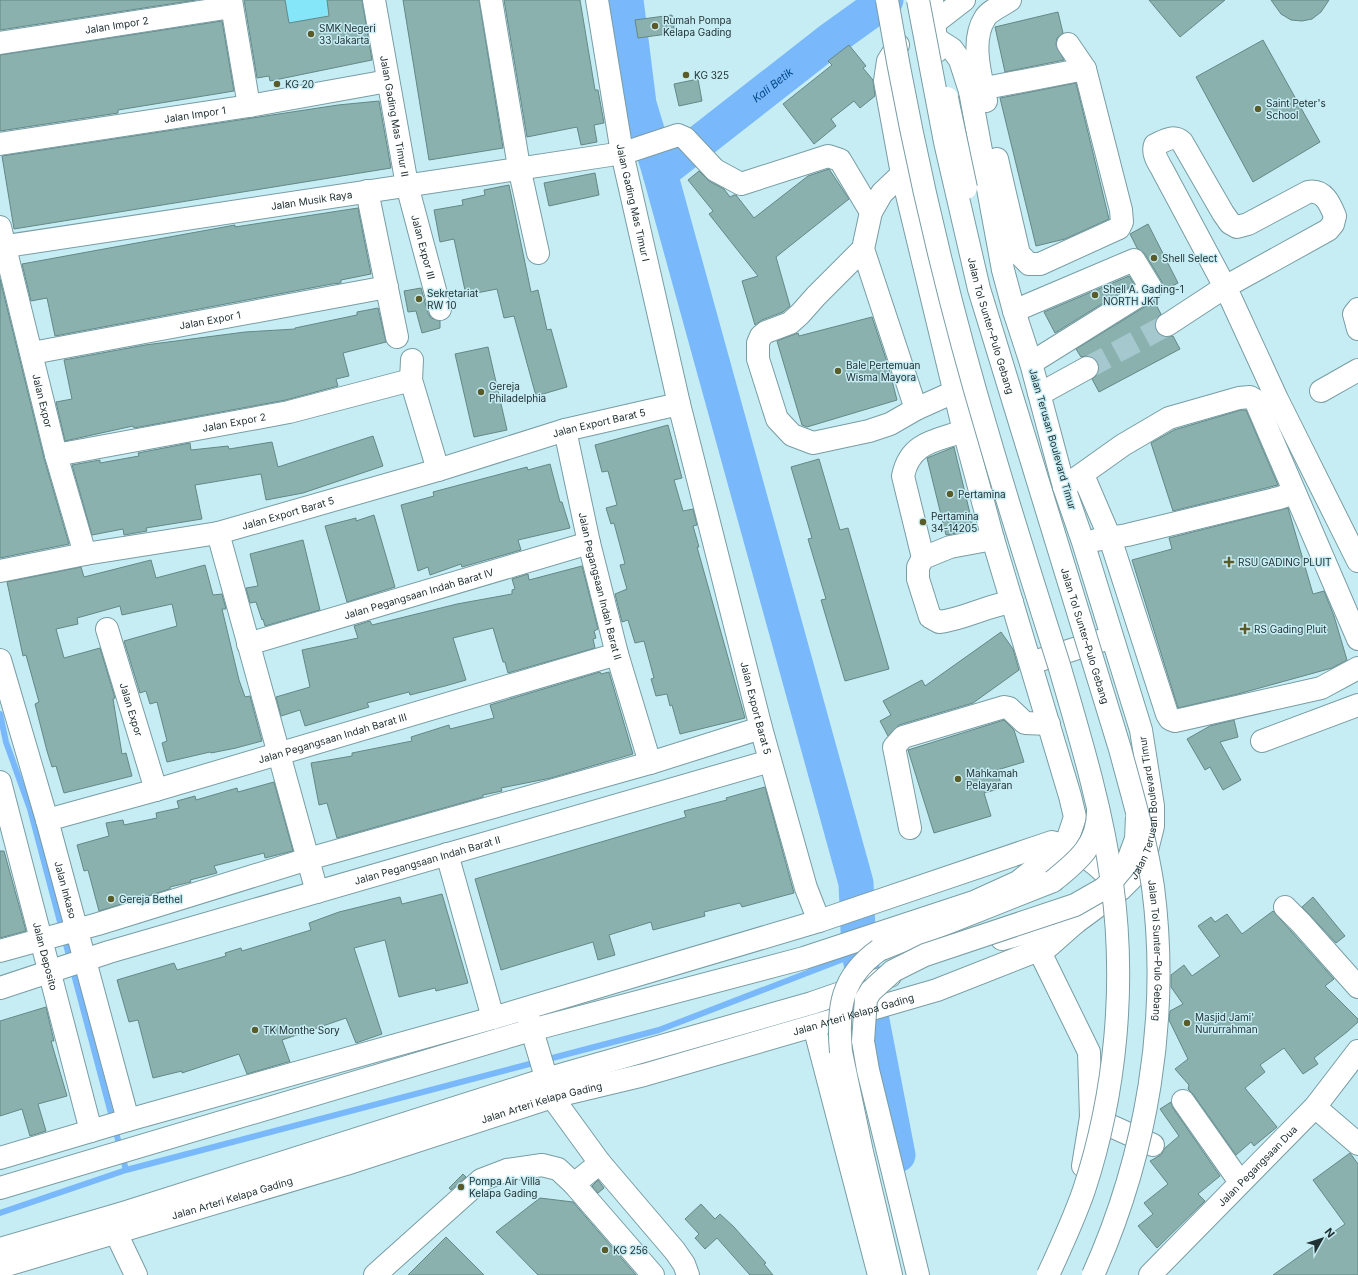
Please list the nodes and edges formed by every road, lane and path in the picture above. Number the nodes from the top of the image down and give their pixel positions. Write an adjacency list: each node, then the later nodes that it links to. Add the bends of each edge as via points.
1 (374, 0): 14 (main road, Jalan Gading Mas Timur II)
2 (491, 0): 19 (main road)
3 (596, 0): 18 (main road, Jalan Gading Mas Timur I)
4 (964, 0): 9 (main road)
5 (1010, 0): 15 (main road, via 985,16 979,30)
6 (930, 1): 9 (main road); 125 (main road, Jalan Tol Sunter–Pulo Gebang, bridge, via 945,142 979,289 1120,749 1140,823 1153,887 1158,970 1154,1054 1133,1161 1112,1230)
7 (232, 3): 10 (main road, Jalan Impor 2); 16 (main road)
8 (890, 4): 11 (main road); 124 (main road, bridge, via 916,156 952,307 988,436 1081,738 1106,842 1113,886 1118,970 1117,1013 1106,1102 1097,1147 1084,1191)
9 (934, 31): 15 (main road, Jalan Terusan Boulevard Timur, via 952,49); 123 (main road, bridge, via 999,341 1112,713 1126,765 1138,827 1127,863 1103,889 1075,905 925,955 893,971 866,999 863,1042 868,1070)
10 (0, 43)
11 (898, 44): 20 (main road, via 888,60 885,81); 122 (main road, bridge, via 922,171 968,356 1094,778 1098,816 1097,828 1086,851 1053,881 879,950 866,959 855,972 844,992 839,1033 841,1052)
12 (1068, 44): 13 (main road)
13 (1085, 69): 15 (main road); 15 (main road, via 1122,222 1120,228 1110,234 1040,264 1029,264 1019,254)
14 (388, 81): 16 (main road, Jalan Impor 1); 21 (main road, Jalan Gading Mas Timur II)
15 (977, 89): 31 (main road, Jalan Terusan Boulevard Timur, via 1003,270)
16 (249, 106): 17 (main road, Jalan Impor 1)
17 (0, 144)
18 (628, 151): 19 (main road, Jalan Musik Raya); 23 (main road, Jalan Musik Raya, via 678,135 685,138 715,170 741,184 828,156 840,160); 42 (main road, Jalan Gading Mas Timur I)
19 (519, 167): 21 (main road, Jalan Musik Raya); 26 (main road)
20 (902, 174): 23 (main road, via 882,193); 40 (main road)
21 (407, 185): 22 (main road, Jalan Musik Raya); 29 (main road, Jalan Expor III)
22 (367, 191): 24 (main road, Jalan Musik Raya); 27 (main road)
23 (871, 212): 25 (main road)
24 (1, 240): 35 (main road, Jalan Expor)
25 (863, 249): 43 (main road); 43 (main road, via 790,323 766,332 758,343 758,359 777,419 792,435 813,443 869,431 890,424)
26 (538, 253)
27 (387, 287): 34 (main road); 35 (main road, Jalan Expor 1)
28 (1225, 287): 28 (main road, via 1328,230 1335,216 1323,195 1315,191 1308,192 1248,224 1237,227 1223,214 1182,142 1171,138 1156,145 1155,156); 32 (main road); 58 (main road, via 1277,399)
29 (440, 309)
30 (1358, 310): 33 (main road, via 1354,314)
31 (1014, 311): 36 (main road, Jalan Terusan Boulevard Timur); 36 (main road, via 1134,260 1151,288)
32 (1167, 325)
33 (1358, 329)
34 (397, 337)
35 (32, 353): 46 (main road, Jalan Expor)
36 (1031, 363): 41 (main road, Jalan Terusan Boulevard Timur)
37 (1087, 368): 41 (main road)
38 (1358, 370): 39 (main road)
39 (1321, 391)
40 (954, 392): 43 (main road); 45 (main road)
41 (1039, 393): 49 (main road, Jalan Terusan Boulevard Timur)
42 (679, 404): 44 (main road, Jalan Export Barat 5); 71 (main road, Jalan Export Barat 5)
43 (916, 409)
44 (564, 430): 47 (main road, Jalan Export Barat 5); 55 (main road, Jalan Pegangsaan Indah Barat II)
45 (964, 431): 53 (main road); 57 (main road, via 919,447 904,468 903,476)
46 (56, 454): 47 (main road, Jalan Expor 2, via 289,412 411,370); 56 (main road, Jalan Expor)
47 (438, 470): 51 (main road, Jalan Export Barat 5)
48 (1083, 475): 49 (main road); 50 (main road, via 1123,445 1170,418 1250,397 1255,400); 52 (main road)
49 (1064, 487): 54 (main road, Jalan Terusan Boulevard Timur)
50 (1294, 493): 52 (main road); 63 (main road)
51 (218, 533): 56 (main road, Jalan Export Barat 5); 64 (main road)
52 (1110, 538): 54 (main road); 67 (main road, via 1170,719 1175,721 1321,688)
53 (993, 539): 57 (main road, via 950,547); 60 (main road)
54 (1083, 542): 62 (main road, Jalan Terusan Boulevard Timur)
55 (589, 543): 64 (main road, Jalan Pegangsaan Indah Barat IV); 65 (main road, Jalan Pegangsaan Indah Barat II)
56 (85, 554): 59 (main road, Jalan Export Barat 5)
57 (922, 558): 60 (main road, via 918,567 918,579 930,617 934,620 939,622 960,618)
58 (1358, 561)
59 (0, 571)
60 (1012, 602): 66 (main road)
61 (107, 629): 77 (main road, Jalan Expor)
62 (1113, 638): 66 (main road); 84 (main road, Jalan Terusan Boulevard Timur, via 1141,730 1153,806 1153,826 1147,850 1134,875)
63 (1358, 639)
64 (248, 644): 73 (main road)
65 (617, 654): 73 (main road, Jalan Pegangsaan Indah Barat III); 75 (main road, Jalan Pegangsaan Indah Barat II)
66 (1030, 663): 70 (main road)
67 (1358, 668)
68 (2, 672): 78 (main road, Jalan Inkaso)
69 (1358, 705): 72 (main road)
70 (1049, 724): 79 (main road, via 1025,723 1004,706 903,737 894,748); 81 (main road, via 1075,817)
71 (761, 728): 74 (main road, Jalan Export Barat 5); 75 (main road)
72 (1262, 741)
73 (278, 753): 77 (main road, Jalan Pegangsaan Indah Barat III); 83 (main road)
74 (770, 761): 82 (main road, Jalan Pegangsaan Indah Barat II); 87 (main road, Jalan Export Barat 5, via 806,888)
75 (650, 763): 83 (main road)
76 (0, 782): 80 (main road, Jalan Deposito)
77 (156, 790): 78 (main road, Jalan Pegangsaan Indah Barat III)
78 (47, 820): 89 (main road, Jalan Inkaso)
79 (910, 828)
80 (8, 838): 90 (main road, Jalan Deposito)
81 (1066, 844): 84 (main road, via 1104,872); 87 (main road, via 1052,842); 99 (main road, via 1018,882 974,902 825,951)
82 (447, 854): 85 (main road, Jalan Pegangsaan Indah Barat II); 97 (main road)
83 (309, 861): 85 (main road); 89 (main road)
84 (1121, 889): 88 (main road, Jalan Arteri Kelapa Gading)
85 (316, 890): 93 (main road, Jalan Pegangsaan Indah Barat II)
86 (1285, 907): 94 (main road)
87 (826, 918): 96 (main road)
88 (1075, 924): 91 (main road, Jalan Arteri Kelapa Gading, via 1049,946); 101 (main road, Jalan Arteri Kelapa Gading, bridge, via 1044,928 971,948 812,1003)
89 (75, 930): 90 (main road); 93 (main road, Jalan Inkaso)
90 (46, 938): 92 (main road); 93 (main road, Jalan Deposito)
91 (1039, 950): 98 (main road, Jalan Arteri Kelapa Gading, bridge, via 937,990); 104 (main road, via 1089,1052)
92 (0, 951)
93 (68, 965): 95 (main road, Jalan Pegangsaan Indah Barat II); 105 (main road, Jalan Deposito); 105 (main road, Jalan Inkaso)
94 (1358, 987)
95 (0, 988)
96 (525, 1008): 97 (main road); 99 (main road)
97 (493, 1018): 105 (main road)
98 (818, 1025): 101 (main road, Jalan Arteri Kelapa Gading, via 644,1075); 121 (main road)
99 (532, 1030): 101 (main road); 113 (main road)
100 (1358, 1051): 103 (main road, Jalan Pegangsaan Dua)
101 (546, 1077): 109 (main road); 114 (main road, Jalan Arteri Kelapa Gading, via 339,1166); 115 (main road, Jalan Arteri Kelapa Gading, via 131,1210)
102 (1183, 1101): 111 (main road)
103 (1315, 1107): 106 (main road); 111 (main road, Jalan Pegangsaan Dua)
104 (1091, 1117): 107 (main road); 110 (main road)
105 (111, 1125): 108 (main road)
106 (1357, 1142)
107 (1153, 1145)
108 (0, 1158)
109 (600, 1163): 112 (main road); 120 (main road, via 675,1250)
110 (1082, 1168)
111 (1240, 1182): 126 (main road, Jalan Pegangsaan Dua)
112 (574, 1184): 118 (main road, via 558,1170 542,1165 507,1170 481,1180); 119 (main road)
113 (0, 1188)
114 (116, 1233): 116 (main road, Jalan Arteri Kelapa Gading); 117 (main road)
115 (0, 1249)
116 (0, 1267)
117 (136, 1275)
118 (375, 1275)
119 (652, 1275)
120 (688, 1275)
121 (878, 1275)
122 (891, 1275)
123 (918, 1275)
124 (1048, 1275)
125 (1093, 1275)
126 (1150, 1275)

